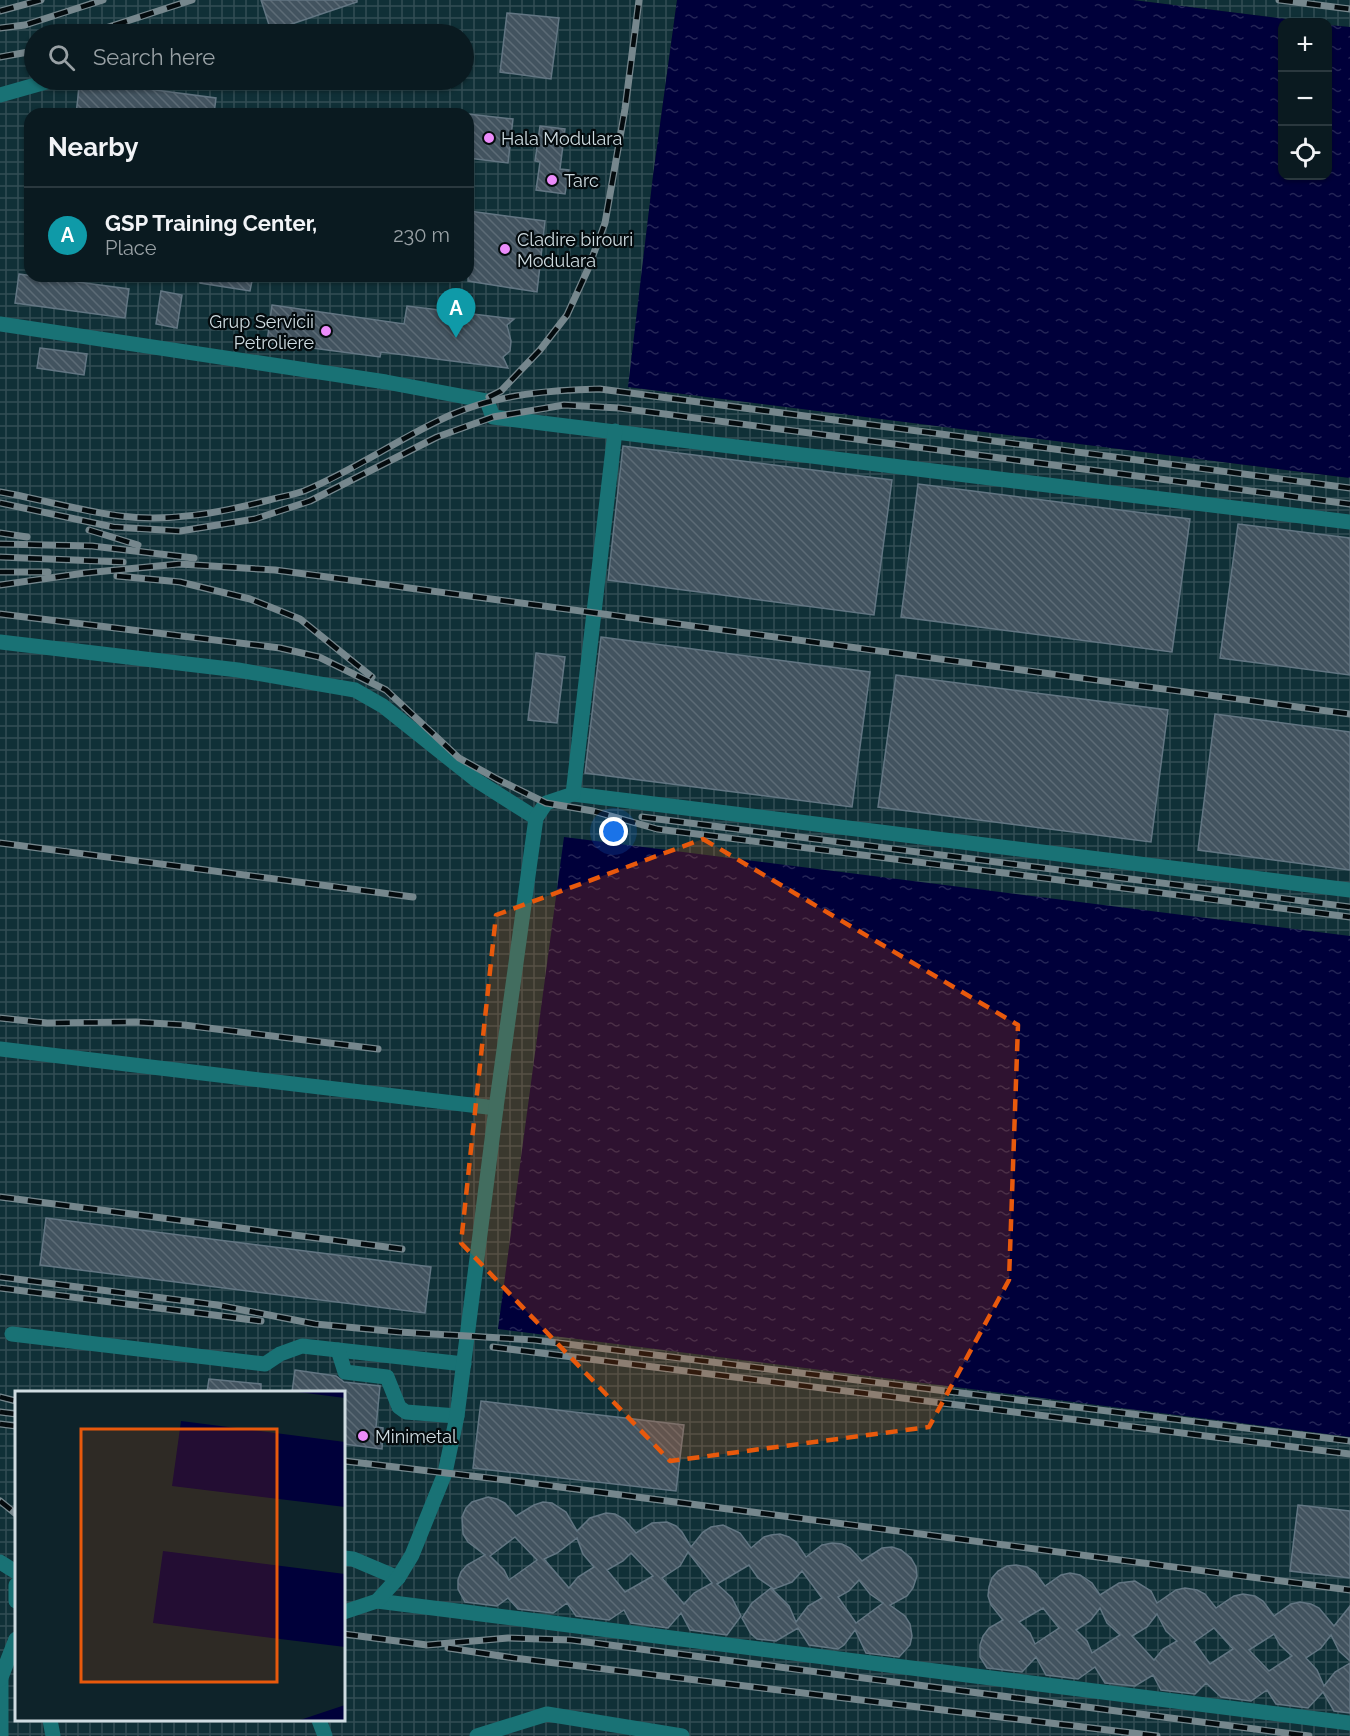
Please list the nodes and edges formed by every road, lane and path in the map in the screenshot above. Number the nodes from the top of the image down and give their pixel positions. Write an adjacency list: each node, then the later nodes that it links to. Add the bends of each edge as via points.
1 (24, 88): 2 (lane)
2 (0, 95)
3 (0, 324): 4 (lane, via 386,382 487,401 493,417)
4 (615, 431): 5 (lane); 7 (lane)
5 (1350, 522)
6 (0, 642): 8 (lane, via 238,670 356,690 383,706 476,780)
7 (573, 794): 8 (lane, via 546,803); 9 (lane)
8 (536, 818): 11 (lane)
9 (1350, 890)
10 (0, 1049): 11 (lane)
11 (496, 1108): 14 (lane)
12 (12, 1334): 13 (lane, via 266,1364 302,1346)
13 (338, 1350): 14 (lane); 15 (lane, via 345,1372 387,1377 399,1407 406,1412)
14 (464, 1364): 15 (lane)
15 (457, 1416): 19 (lane, via 445,1473 412,1555)
16 (345, 1558): 19 (lane)
17 (0, 1562): 18 (lane)
18 (15, 1571)
19 (398, 1578): 20 (lane)
20 (377, 1602): 21 (lane); 26 (lane)
21 (345, 1612)
22 (15, 1642): 23 (lane)
23 (0, 1680): 28 (lane)
24 (50, 1721): 29 (lane)
25 (320, 1721): 30 (lane)
26 (1350, 1723)
27 (634, 1730): 31 (lane, via 547,1714); 32 (lane); 33 (lane)
28 (1, 1736)
29 (53, 1736)
30 (325, 1736)
31 (477, 1736)
32 (614, 1736)
33 (682, 1736)

